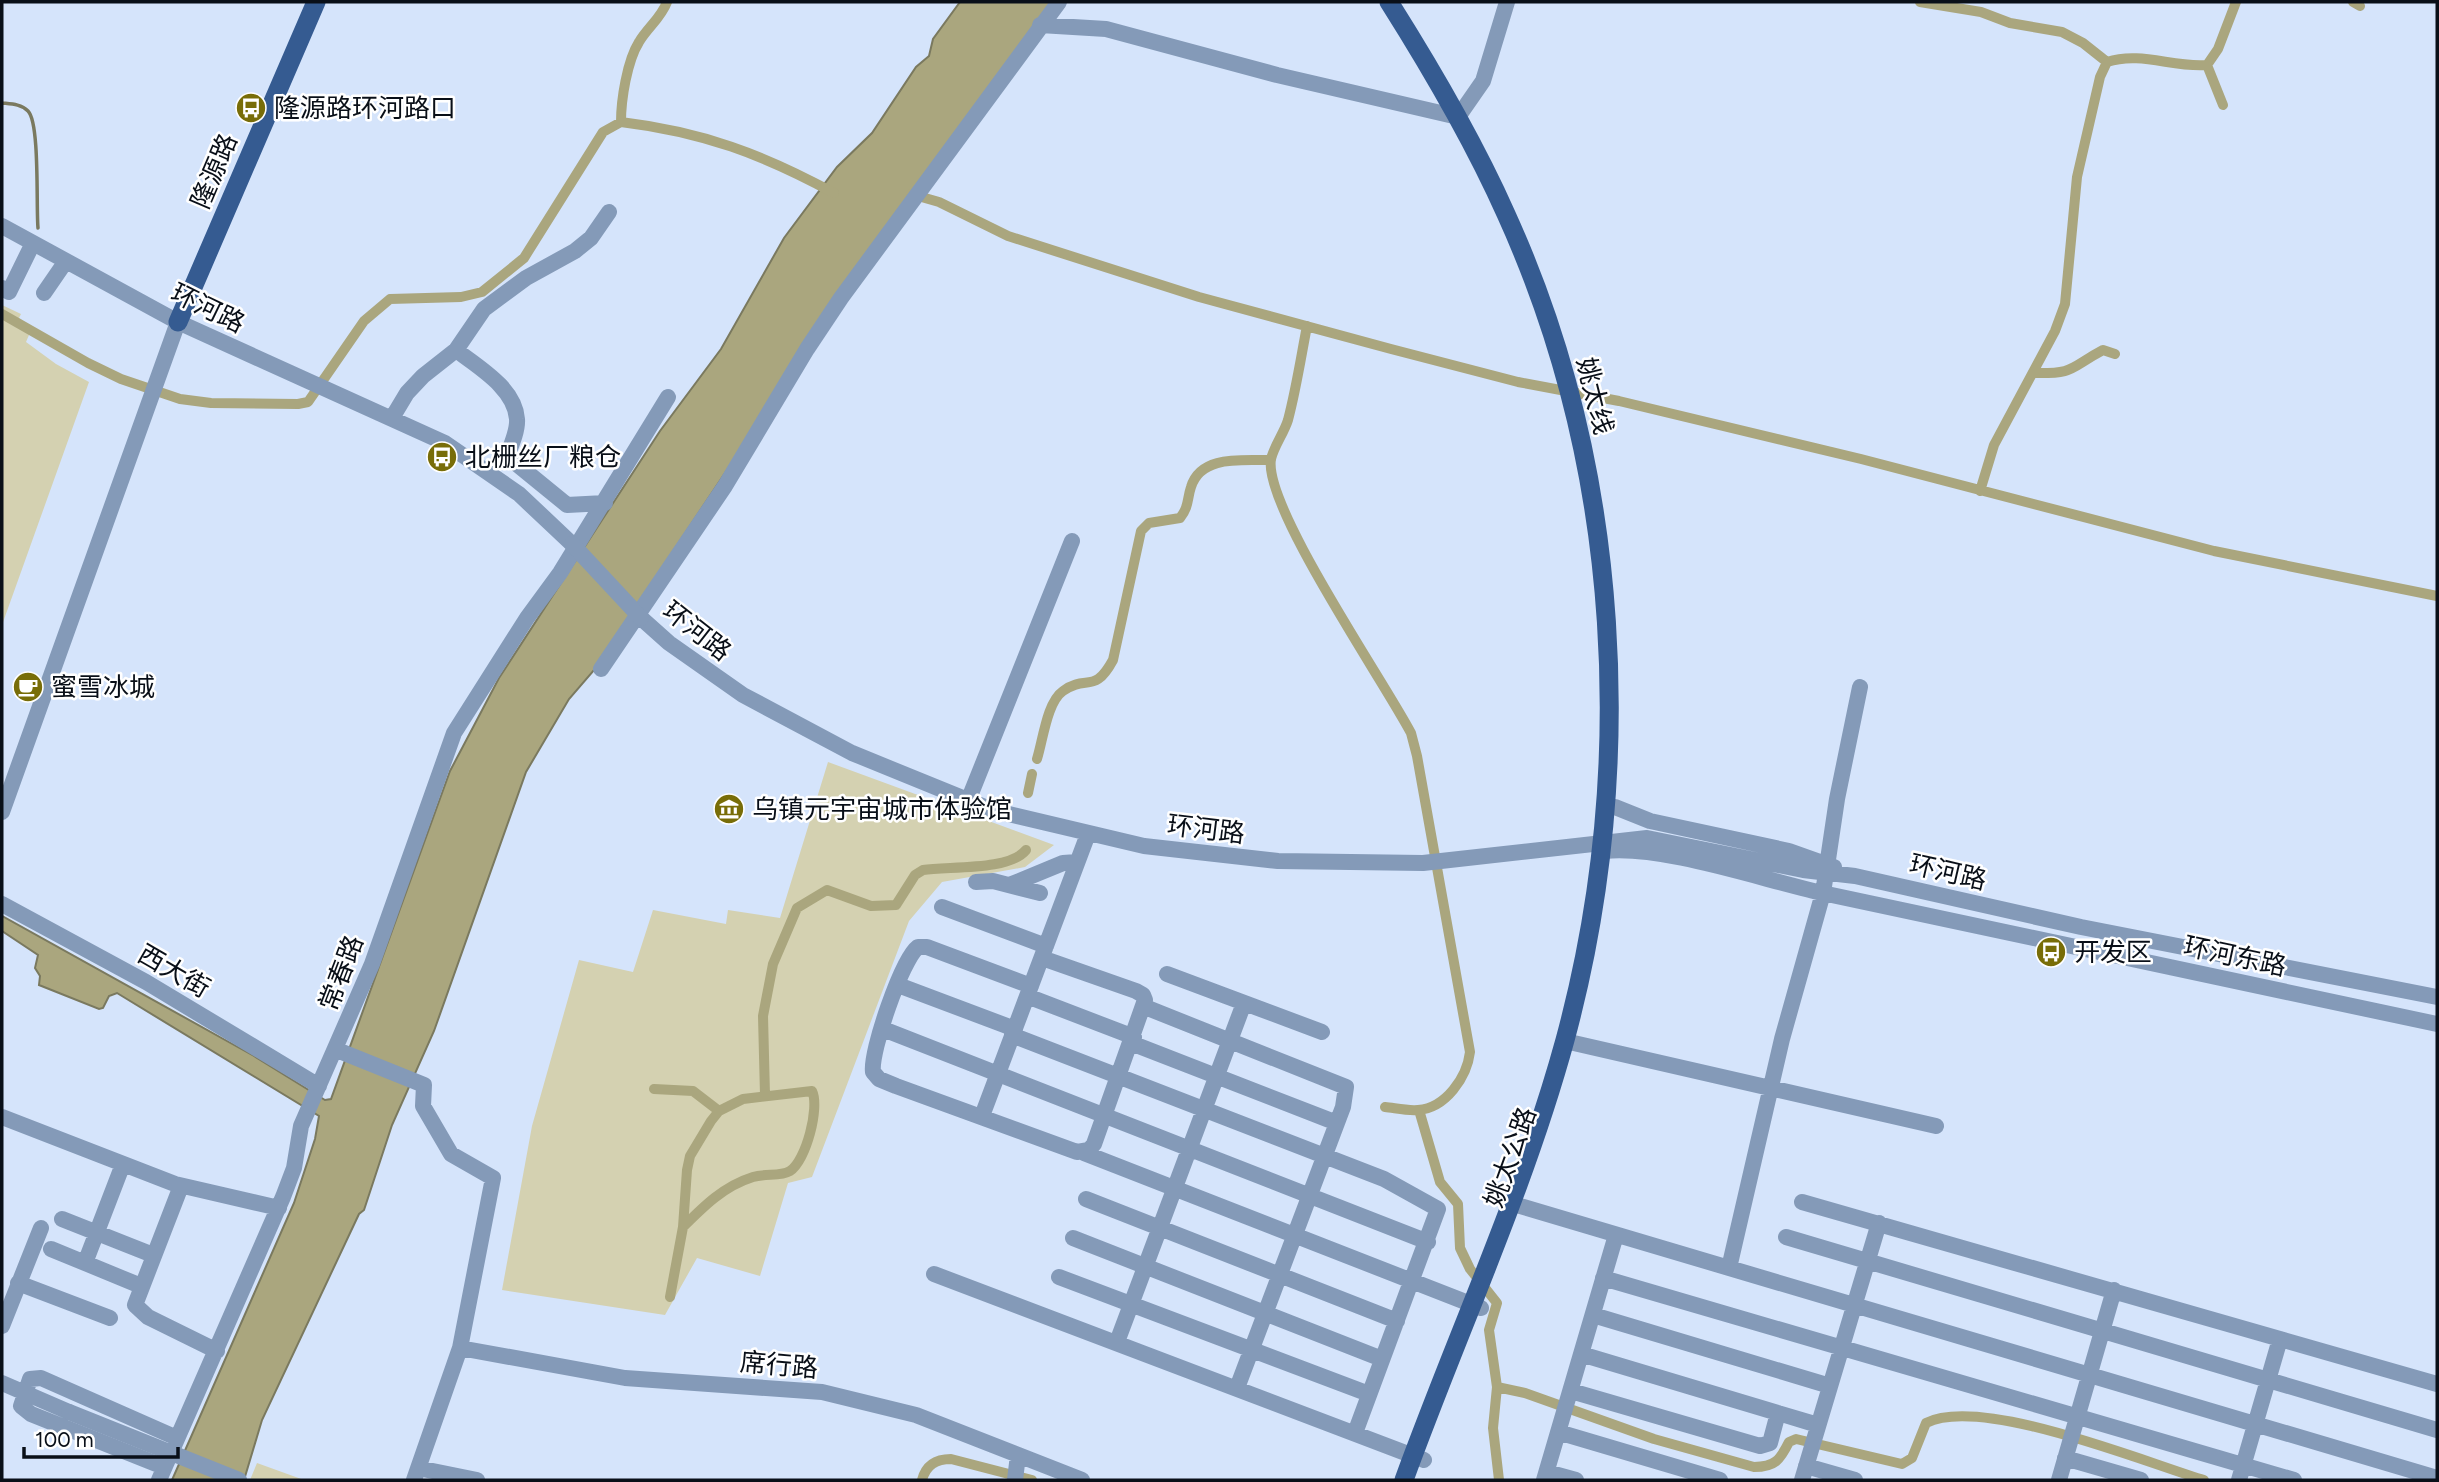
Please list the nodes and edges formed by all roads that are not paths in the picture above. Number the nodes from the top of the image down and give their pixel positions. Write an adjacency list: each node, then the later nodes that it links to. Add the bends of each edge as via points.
1 (316, 2): 14 (main road, 隆源路)
2 (1059, 2): 6 (street)
3 (1389, 2): 7 (main road, 姚太线)
4 (1403, 2): 7 (main road, 姚太线)
5 (1507, 2): 7 (street, via 1483,81)
6 (1040, 25): 7 (street, via 1106,30 1277,75); 21 (street, via 807,349 725,486)
7 (1462, 113): 18 (main road, 姚太线, via 1567,367)
8 (609, 212): 15 (street, via 575,251 526,278 484,309)
9 (2, 226): 10 (street, 环河路)
10 (33, 243): 11 (street, 环河路); 12 (street, via 9,292)
11 (66, 261): 13 (street); 14 (street, 环河路)
12 (2, 288)
13 (44, 293)
14 (178, 322): 17 (street, 环河路); 25 (street)
15 (456, 350): 17 (street, via 407,393); 19 (street, via 495,380 512,402 517,420 507,456 567,505)
16 (668, 397): 19 (street, 常春路)
17 (393, 418): 23 (street, 环河路, bridge, via 445,443 495,475 572,544 641,618 700,666 774,714 863,758)
18 (1582, 424): 24 (main road, 姚太线, via 1606,519 1616,602 1620,721); 27 (main road, 姚太线, via 1606,629)
19 (605, 503): 50 (street, 常春路, via 454,733 373,964)
20 (1072, 541): 23 (street)
21 (601, 668)
22 (1860, 687): 33 (street)
23 (968, 801): 26 (street, 环河路)
24 (1615, 807): 27 (main road, 姚太线); 29 (street, via 1650,821 1815,858)
25 (2, 812)
26 (1088, 834): 27 (street, 环河路, via 1144,846 1254,859 1423,863 1493,864); 28 (street)
27 (1608, 846): 29 (street, 环河路, via 1647,838 1803,870); 33 (street, 环河东路); 49 (main road, 姚太公路)
28 (1077, 862): 31 (street, via 1063,863); 36 (street)
29 (1856, 876): 40 (street, 环河路, via 2081,927)
30 (976, 882): 31 (street)
31 (1012, 884): 32 (street)
32 (1040, 893)
33 (1823, 893): 43 (street, 环河东路); 54 (street)
34 (2, 904): 55 (street, 西大街, via 146,982)
35 (942, 907): 36 (street)
36 (1044, 952): 39 (street); 42 (street, via 1136,991 1143,995)
37 (1167, 974): 41 (street)
38 (898, 985): 39 (street, via 912,951 927,947); 44 (street); 45 (street)
39 (1029, 991): 45 (street); 47 (street)
40 (2437, 997)
41 (1244, 1003): 46 (street); 48 (street)
42 (1145, 1007): 47 (street); 48 (street)
43 (2437, 1024)
44 (883, 1028): 51 (street); 58 (street, via 872,1065 879,1079)
45 (1013, 1032): 51 (street); 52 (street)
46 (1322, 1032)
47 (1132, 1040): 52 (street); 53 (street)
48 (1230, 1040): 53 (street); 60 (street, via 1341,1083 1347,1094)
49 (1570, 1042): 54 (street); 71 (main road, 姚太公路)
50 (337, 1050): 55 (street, 常春路); 108 (street, via 424,1085 423,1106 451,1154 493,1178)
51 (998, 1074): 57 (street); 58 (street)
52 (1118, 1076): 56 (street); 57 (street)
53 (1216, 1076): 56 (street); 60 (street)
54 (1772, 1088): 61 (street); 88 (street)
55 (318, 1089): 72 (street, 常春路)
56 (1204, 1110): 62 (street); 64 (street)
57 (1104, 1115): 62 (street); 63 (street, via 1094,1144)
58 (982, 1116): 63 (street)
59 (2, 1117): 65 (street)
60 (1337, 1123): 64 (street)
61 (1936, 1126)
62 (1189, 1148): 67 (street); 68 (street)
63 (1084, 1153): 67 (street)
64 (1325, 1156): 68 (street); 82 (street, via 1434,1204 1438,1209)
65 (123, 1164): 66 (street); 77 (street)
66 (181, 1186): 72 (street); 84 (street)
67 (1174, 1189): 76 (street); 79 (street)
68 (1310, 1196): 79 (street); 82 (street)
69 (1086, 1199): 76 (street)
70 (1802, 1202): 74 (street)
71 (1516, 1205): 78 (street); 99 (main road, 姚太公路)
72 (279, 1208): 111 (street, 常春路)
73 (62, 1219): 77 (street)
74 (1879, 1223): 85 (street); 96 (street)
75 (41, 1228): 94 (street)
76 (1160, 1228): 87 (street); 90 (street)
77 (97, 1232): 84 (street); 86 (street)
78 (1616, 1235): 88 (street); 92 (street)
79 (1294, 1236): 90 (street); 93 (street)
80 (1786, 1237): 85 (street)
81 (1073, 1238): 87 (street)
82 (1428, 1242): 93 (street)
83 (51, 1250): 86 (street)
84 (153, 1255): 95 (street)
85 (1867, 1261): 98 (street); 105 (street)
86 (85, 1263): 95 (street)
87 (1145, 1266): 97 (street); 100 (street)
88 (1729, 1268): 98 (street)
89 (934, 1274): 107 (street)
90 (1280, 1275): 100 (street); 103 (street)
91 (1059, 1277): 97 (street)
92 (1604, 1278): 101 (street); 109 (street)
93 (1413, 1282): 99 (street); 103 (street)
94 (18, 1283): 102 (street); 104 (street)
95 (141, 1286): 111 (street, via 135,1305 138,1310)
96 (2114, 1290): 105 (street); 106 (street)
97 (1131, 1304): 107 (street); 110 (street)
98 (1854, 1305): 109 (street); 114 (street)
99 (1476, 1306): 132 (main road, 姚太公路)
100 (1265, 1313): 110 (street); 113 (street)
101 (1593, 1315): 112 (street); 118 (street)
102 (110, 1318)
103 (1397, 1321): 113 (street)
104 (2, 1326)
105 (2103, 1330): 114 (street); 115 (street)
106 (2280, 1339): 115 (street); 117 (street)
107 (1117, 1342): 119 (street)
108 (460, 1348): 133 (street, 席行路, via 625,1378 822,1392 916,1415); 137 (street)
109 (1842, 1348): 118 (street); 124 (street)
110 (1251, 1350): 119 (street); 121 (street)
111 (217, 1351): 130 (street, 常春路)
112 (1581, 1354): 122 (street); 123 (street)
113 (1382, 1359): 121 (street)
114 (2090, 1375): 124 (street); 125 (street)
115 (2269, 1380): 125 (street); 128 (street)
116 (2, 1383): 120 (street)
117 (2437, 1384)
118 (1830, 1386): 127 (street)
119 (1237, 1388): 129 (street)
120 (24, 1392): 130 (street, via 30,1380 41,1378); 136 (street, via 21,1406 31,1414); 140 (street, bridge)
121 (1369, 1394): 129 (street)
122 (1569, 1396): 123 (street, via 1760,1446 1770,1443); 126 (street)
123 (1778, 1413): 127 (street)
124 (2076, 1422): 131 (street); 135 (street)
125 (2255, 1424): 135 (street); 139 (street)
126 (1560, 1426): 138 (street); 146 (street)
127 (1817, 1428): 134 (street)
128 (2437, 1430)
129 (1355, 1433): 132 (street)
130 (177, 1438): 136 (street, 常春路)
131 (2066, 1454): 148 (street); 149 (street)
132 (1418, 1458): 143 (main road, 姚太公路); 144 (main road, 姚太公路)
133 (1016, 1467): 142 (street, 席行路)
134 (1806, 1467): 147 (street)
135 (2241, 1473): 150 (street)
136 (161, 1474)
137 (416, 1474): 141 (street)
138 (1546, 1476): 145 (street)
139 (2437, 1478)
140 (239, 1480)
141 (477, 1480)
142 (1082, 1480)
143 (1404, 1480)
144 (1416, 1480)
145 (1576, 1480)
146 (1720, 1480)
147 (1855, 1480)
148 (2059, 1480)
149 (2141, 1480)
150 (2294, 1480)

